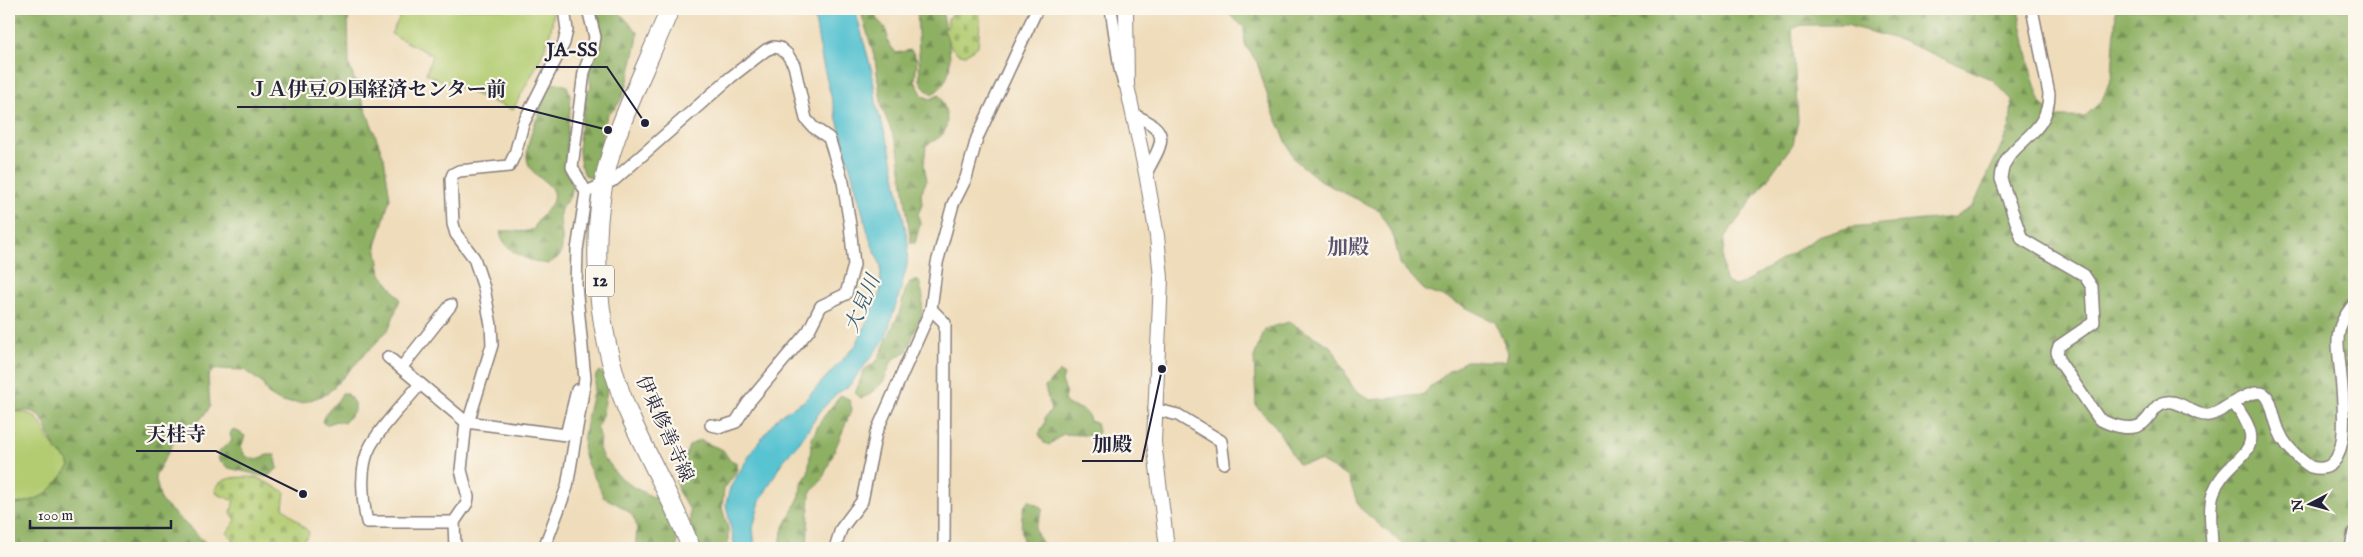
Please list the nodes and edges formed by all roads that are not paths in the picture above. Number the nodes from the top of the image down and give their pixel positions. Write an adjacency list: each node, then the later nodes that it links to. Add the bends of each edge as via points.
1 (564, 9): 22 (street, via 567,30 564,43 523,124 509,166 459,171 451,179 453,224 456,234 474,258 491,325 492,345)
2 (588, 9): 12 (street, via 594,37 583,79 572,167)
3 (670, 9): 11 (main road, 伊東修善寺線 / 12, via 616,139)
4 (1037, 9): 15 (street, via 983,124 966,178 953,204 937,263)
5 (1111, 9): 8 (street, via 1120,69)
6 (1126, 9): 8 (street)
7 (2032, 9): 20 (street, via 2049,107 2042,123 2006,158 2001,179 2022,239 2084,275 2092,287 2094,322 2059,346 2060,362 2099,418 2108,425 2133,427 2142,424 2159,404 2169,401 2200,414 2211,415)
8 (1128, 90): 9 (street)
9 (1134, 116): 10 (street); 10 (street, via 1156,126 1161,134 1160,146)
10 (1146, 172): 21 (street, via 1161,278)
11 (603, 186): 12 (street); 23 (street, via 632,166 766,50 780,48 787,54 794,65 806,119 829,138 833,148 843,182 854,270 846,294 821,306 809,330 736,422 721,427); 29 (main road, 伊東修善寺線 / 12, via 599,276 613,365 626,407 678,513)
12 (586, 192): 18 (street, via 576,285)
13 (2354, 304): 20 (street, via 2340,328 2338,342 2344,402 2342,450 2335,462 2322,468 2309,466 2289,448 2279,432 2270,398 2262,392 2252,392)
14 (451, 305): 17 (street)
15 (931, 309): 30 (street, via 876,432 862,501 841,529); 31 (street, via 945,323)
16 (388, 357): 17 (street)
17 (401, 368): 19 (street)
18 (585, 379): 22 (street, via 579,380 566,435); 28 (street, via 567,487)
19 (420, 384): 22 (street); 25 (street, via 370,446 362,483 366,522)
20 (2232, 403): 33 (street, via 2241,413 2252,442 2220,479 2213,494)
21 (1154, 409): 24 (street, via 1178,415 1221,441); 32 (street, via 1154,442)
22 (467, 423): 25 (street, via 461,462 468,498)
23 (710, 424)
24 (1224, 463)
25 (454, 522): 27 (street)
26 (2354, 532): 34 (street)
27 (455, 548)
28 (544, 548)
29 (691, 548)
30 (835, 548)
31 (944, 548)
32 (1167, 548)
33 (2212, 548)
34 (2351, 548)

